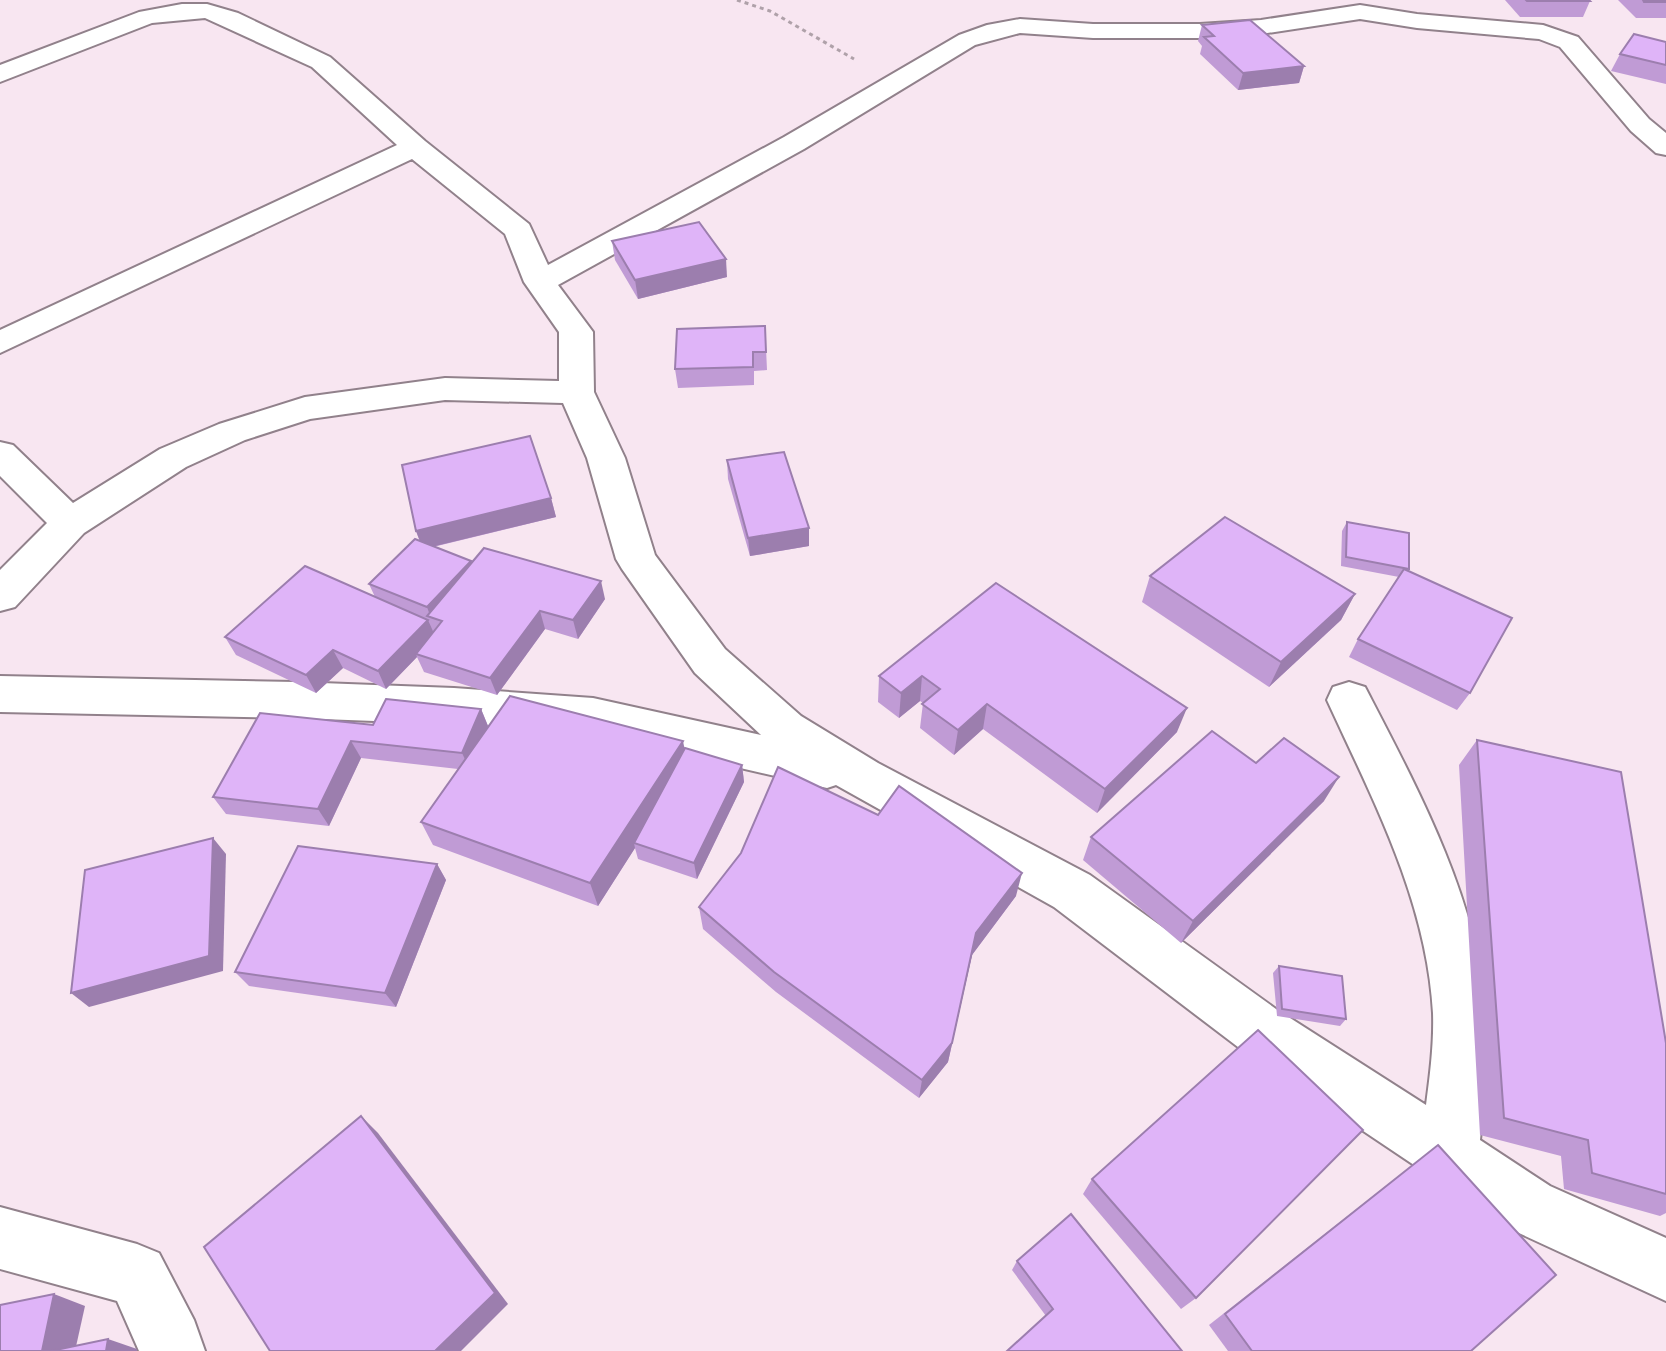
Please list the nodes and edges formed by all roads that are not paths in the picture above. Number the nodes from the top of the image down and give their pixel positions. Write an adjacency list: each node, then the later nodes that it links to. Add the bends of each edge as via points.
1 (1359, 6): 4 (street, via 1559,36); 5 (street, via 1261,27 995,30 967,40 794,143)
2 (0, 74): 3 (street, via 147,17 207,11 321,62)
3 (415, 147): 5 (street, via 518,230); 6 (street)
4 (1666, 147)
5 (540, 282): 7 (street, via 576,332)
6 (0, 343)
7 (576, 392): 9 (street, via 445,389 305,408 173,458); 13 (street, via 606,458 636,559 710,661 785,729)
8 (0, 454): 9 (street)
9 (70, 523): 10 (street)
10 (0, 596)
11 (0, 694): 13 (street, via 342,702 593,716)
12 (1349, 700): 14 (street, via 1429,870 1446,928 1460,1015)
13 (861, 777): 14 (street, via 1072,891 1257,1028)
14 (1449, 1155): 16 (street, via 1529,1207)
15 (0, 1238): 17 (street, via 137,1275)
16 (1666, 1270)
17 (172, 1351)

